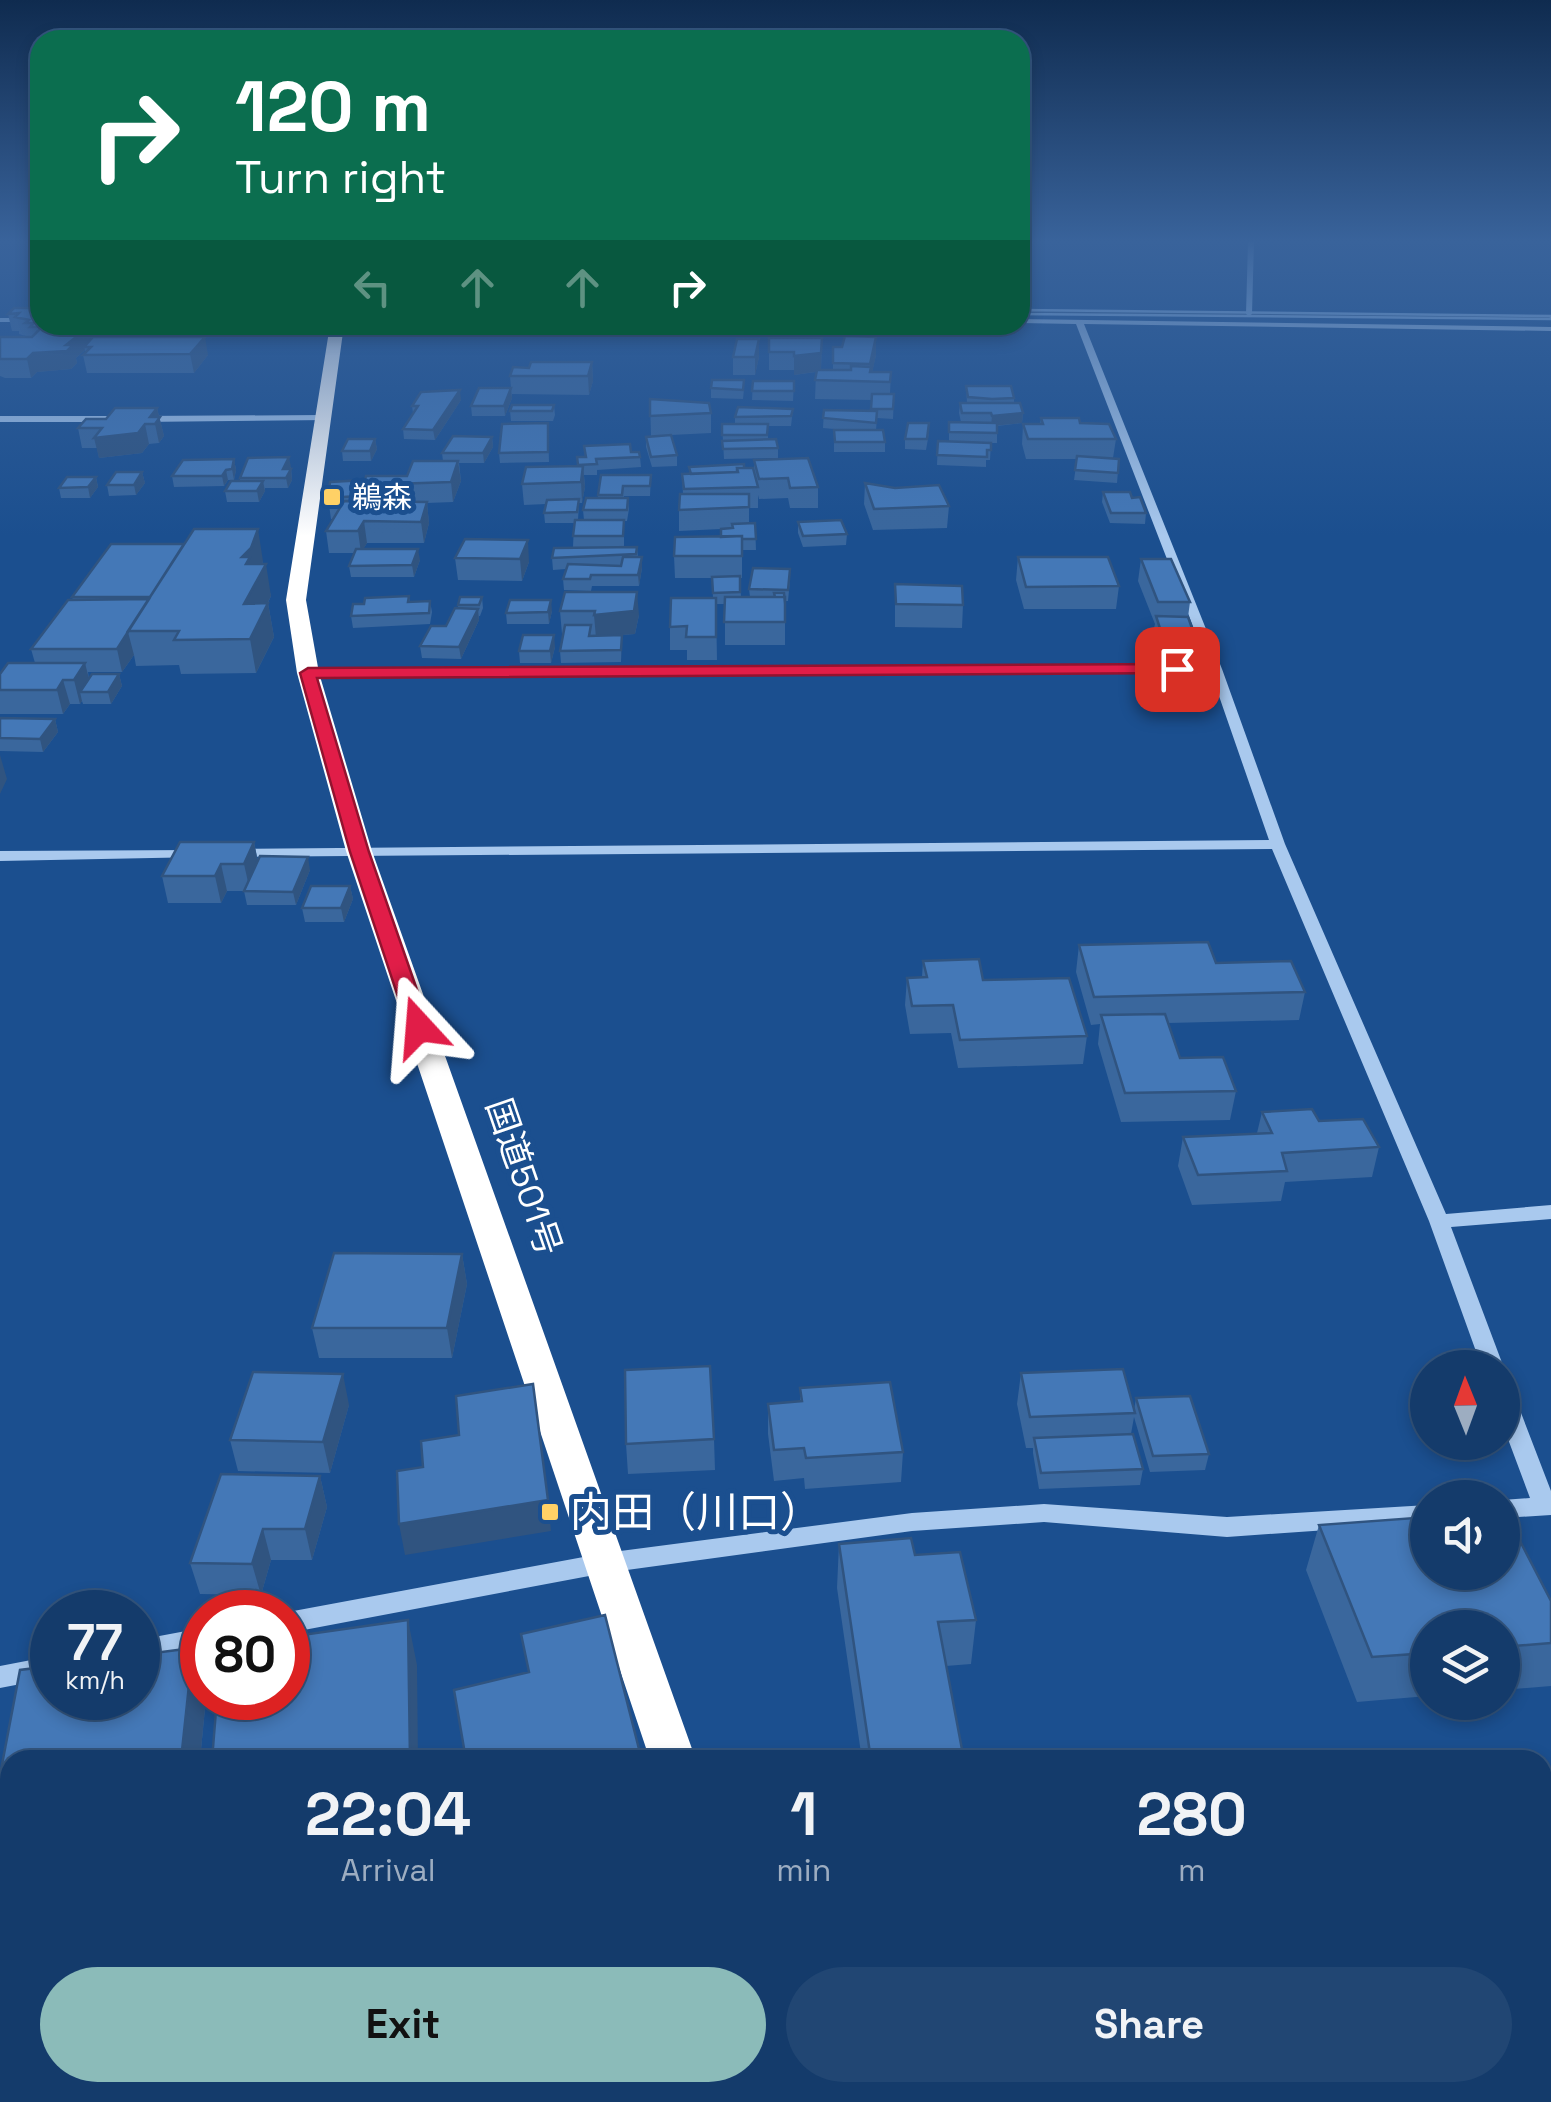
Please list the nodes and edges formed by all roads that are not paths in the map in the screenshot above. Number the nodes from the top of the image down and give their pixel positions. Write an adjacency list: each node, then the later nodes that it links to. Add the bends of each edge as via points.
1 (335, 340): 3 (highway, 国道501号)
2 (1086, 340): 7 (street)
3 (324, 418): 6 (street); 8 (highway, 国道501号, via 296,600)
4 (0, 419): 5 (street)
5 (114, 419)
6 (134, 419)
7 (1216, 669): 8 (street); 9 (street)
8 (308, 673): 10 (highway, 国道501号)
9 (1278, 844): 10 (street); 13 (street)
10 (359, 852): 11 (street); 19 (highway, 国道501号)
11 (0, 856)
12 (1551, 1212): 13 (street)
13 (1439, 1221): 14 (street)
14 (1487, 1350)
15 (1520, 1437): 16 (street)
16 (1548, 1506): 17 (street)
17 (1520, 1508)
18 (1410, 1515): 19 (street, via 1227,1527 1044,1514 912,1522)
19 (605, 1562): 20 (street); 23 (highway, 国道501号)
20 (310, 1619)
21 (30, 1672): 22 (street)
22 (0, 1678)
23 (669, 1750)

